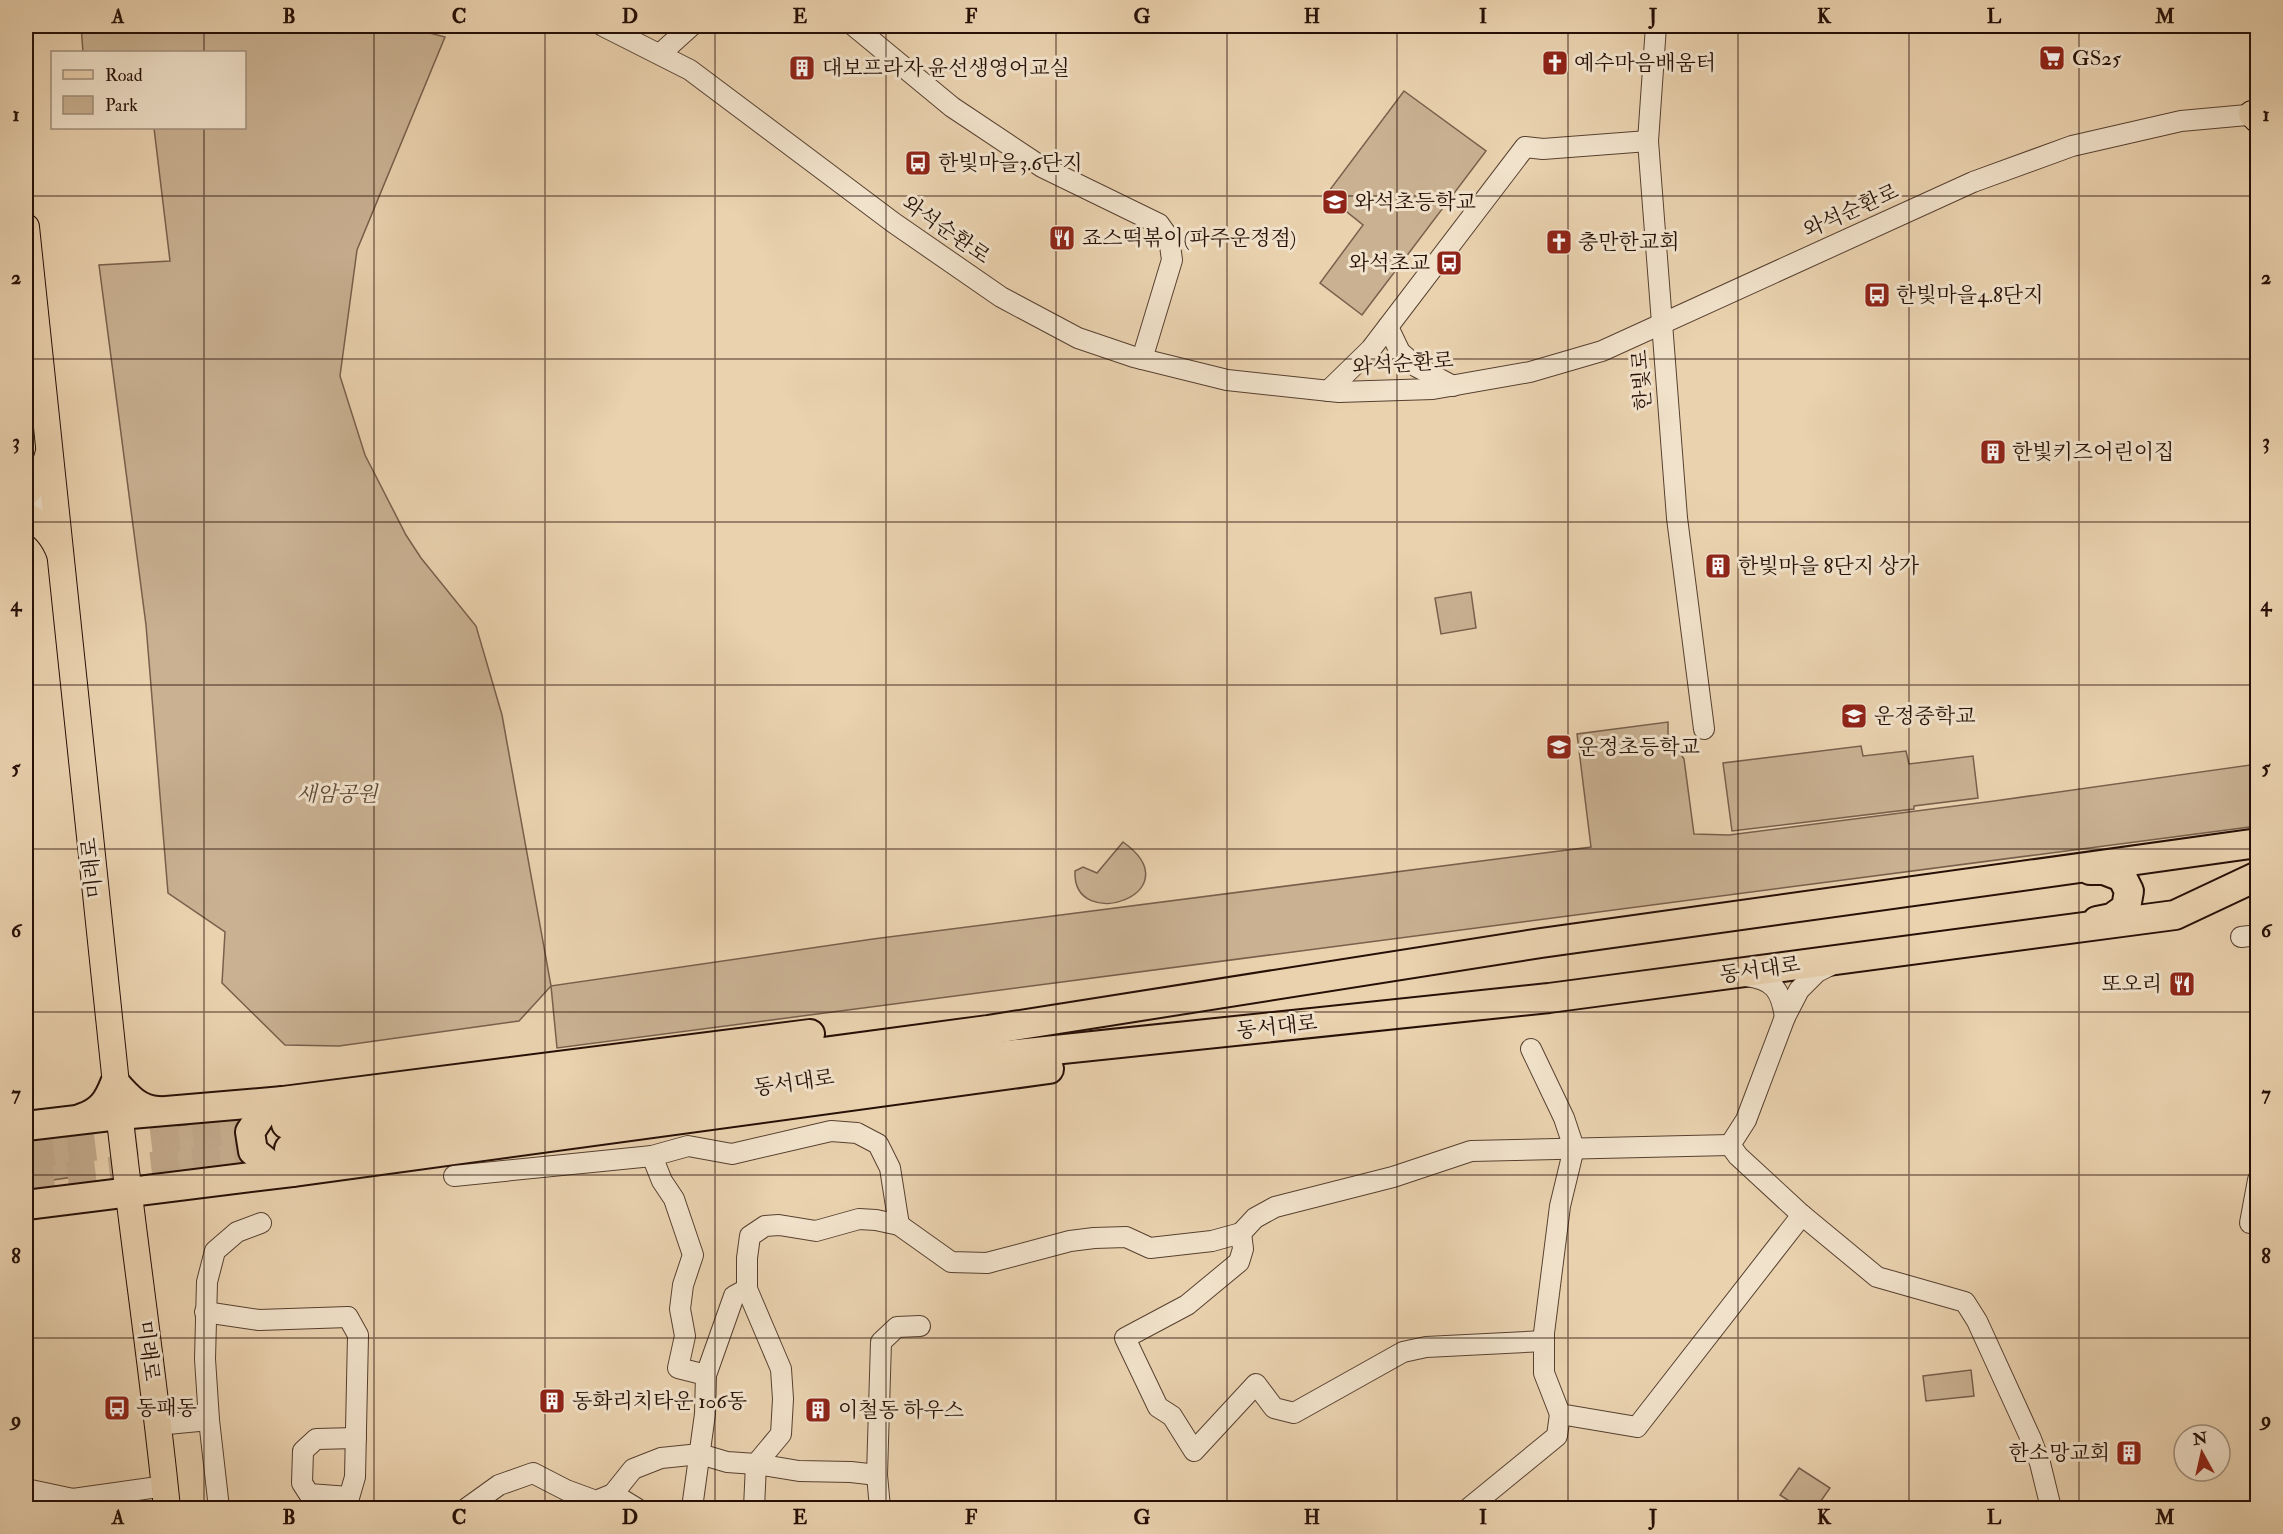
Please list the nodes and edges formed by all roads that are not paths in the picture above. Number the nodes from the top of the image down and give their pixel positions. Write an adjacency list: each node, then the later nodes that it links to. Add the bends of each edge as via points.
1 (603, 26): 5 (street, 와석순환로)
2 (691, 26): 5 (street)
3 (854, 26): 13 (street, via 952,107 1042,167 1159,224 1169,238 1172,260)
4 (1656, 26): 7 (street, 한빛로)
5 (660, 54): 13 (street, 와석순환로, via 690,70 894,223 1001,297 1078,338)
6 (2256, 116): 11 (street, 와석순환로, via 2181,121 2072,146 1973,182)
7 (1648, 141): 11 (street, 한빛로); 12 (street, via 1525,147)
8 (26, 227): 10 (main road, 미래로)
9 (26, 289): 10 (main road)
10 (35, 315): 16 (main road, 미래로)
11 (1662, 324): 14 (street, 와석순환로, via 1602,351 1530,372); 22 (street, 한빛로, via 1677,518)
12 (1388, 327): 14 (street, via 1400,352 1417,367); 15 (street, via 1371,350)
13 (1142, 359): 15 (street, 와석순환로, via 1227,381)
14 (1453, 386): 15 (street, 와석순환로)
15 (1328, 391)
16 (50, 443): 17 (main road, via 42,475); 18 (main road, 미래로)
17 (26, 493)
18 (56, 502): 19 (street); 21 (main road, 미래로)
19 (26, 505)
20 (26, 516): 21 (main road, via 48,531)
21 (62, 562): 31 (main road, 미래로)
22 (1704, 729)
23 (2258, 843): 24 (highway)
24 (2064, 870): 26 (highway, via 2104,870 2122,877 2129,891 2126,908 2112,918); 36 (highway, via 1541,943)
25 (2258, 876): 26 (highway, 동서대로, via 2175,915)
26 (2069, 929): 27 (highway, 동서대로)
27 (1848, 958): 28 (highway, 동서대로); 29 (street, via 1808,980)
28 (1718, 976): 29 (street, via 1749,976 1775,986); 36 (highway, 동서대로, via 1061,1068)
29 (1785, 1017): 37 (street, via 1746,1120)
30 (1531, 1049): 38 (street)
31 (116, 1083): 32 (highway, via 138,1105); 33 (main road, 미래로); 34 (highway, via 102,1108)
32 (166, 1111): 33 (highway); 36 (highway)
33 (119, 1115): 34 (highway); 42 (main road, 미래로)
34 (77, 1119): 35 (highway)
35 (26, 1126)
36 (287, 1137): 42 (highway)
37 (1730, 1145): 38 (street); 44 (street)
38 (1574, 1148): 48 (street, via 1471,1151 1393,1177 1275,1207 1255,1218); 52 (street, via 1560,1206)
39 (652, 1156): 40 (street); 47 (street, via 688,1146 732,1154 831,1131 857,1133 878,1144 890,1168); 53 (street, via 674,1199 693,1255 683,1285 680,1309 685,1336 678,1368)
40 (454, 1176)
41 (2258, 1180): 45 (street)
42 (129, 1191): 43 (highway); 56 (main road, 미래로)
43 (26, 1205)
44 (1802, 1215): 54 (street, via 1637,1427); 72 (street, via 1877,1277 1965,1302 2031,1439)
45 (2250, 1222)
46 (261, 1223): 50 (street, via 237,1232 215,1251)
47 (899, 1225): 48 (street, via 951,1262 987,1263 1070,1241 1126,1237 1150,1248 1212,1241); 49 (street, via 859,1219 816,1231 765,1226 750,1236)
48 (1241, 1233): 52 (street, via 1243,1249 1239,1262 1186,1305 1125,1338 1158,1407 1172,1416 1194,1451 1256,1384 1274,1408 1294,1413 1403,1352 1426,1347)
49 (747, 1289): 53 (street, via 734,1296); 59 (street, via 781,1369 783,1400 782,1434)
50 (205, 1312): 55 (street); 57 (street, via 259,1320 348,1317 358,1335)
51 (920, 1326): 60 (street, via 897,1327 881,1342)
52 (1544, 1341): 54 (street, via 1544,1373)
53 (705, 1375): 58 (street)
54 (1560, 1414): 71 (street, via 1557,1436)
55 (209, 1420): 56 (street); 65 (street)
56 (157, 1425): 63 (main road, 미래로)
57 (356, 1438): 64 (street, via 355,1478); 64 (street, via 316,1439 303,1451 302,1483 309,1494)
58 (700, 1454): 59 (street); 62 (street, via 661,1458 633,1469); 68 (street)
59 (756, 1464): 60 (street); 69 (street)
60 (877, 1475): 70 (street)
61 (26, 1489): 63 (street, via 73,1499)
62 (613, 1494): 66 (street, via 596,1501 533,1473 499,1485); 67 (street)
63 (166, 1497)
64 (347, 1503)
65 (219, 1509)
66 (467, 1509)
67 (636, 1509)
68 (692, 1509)
69 (754, 1509)
70 (880, 1509)
71 (1469, 1509)
72 (2051, 1509)

